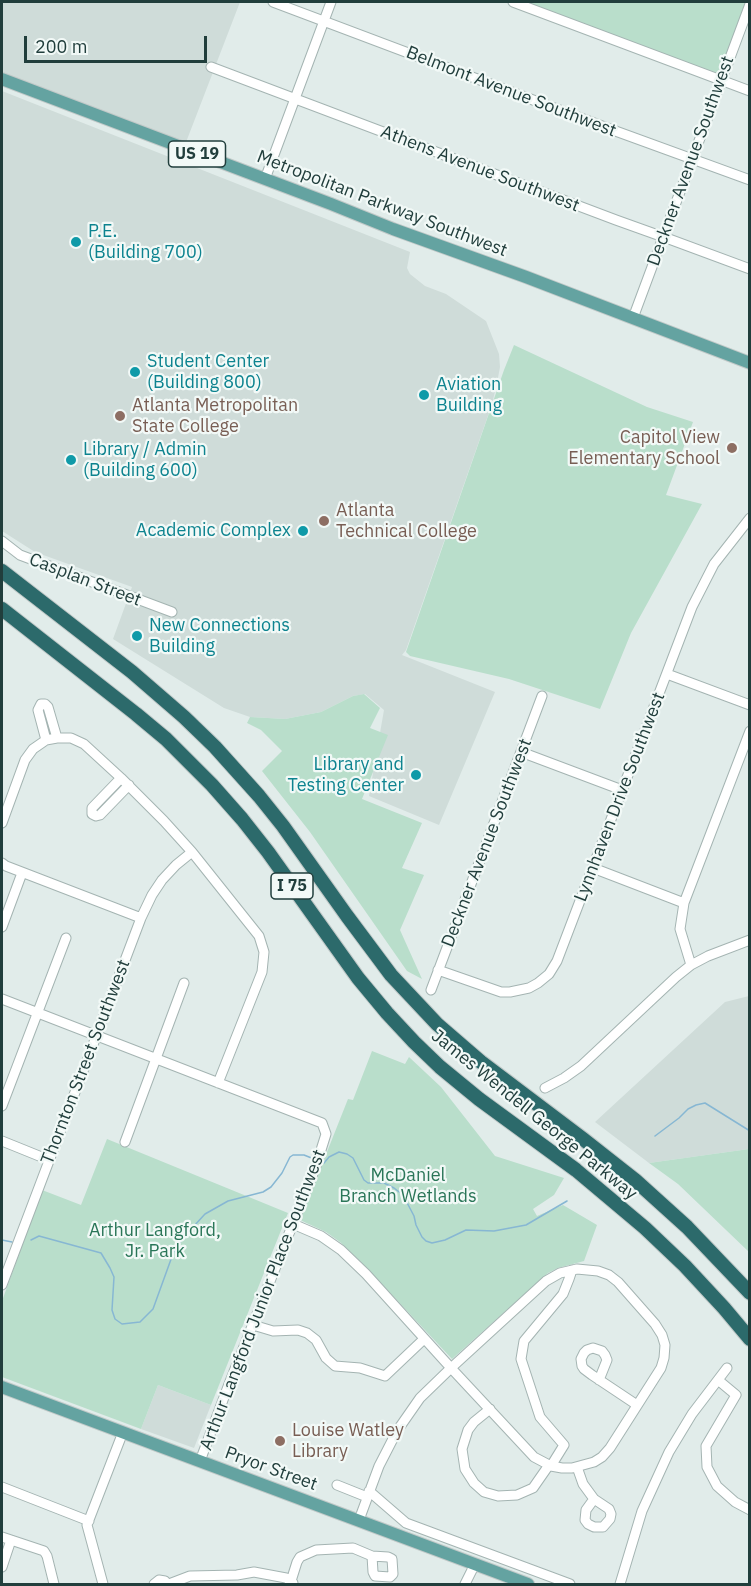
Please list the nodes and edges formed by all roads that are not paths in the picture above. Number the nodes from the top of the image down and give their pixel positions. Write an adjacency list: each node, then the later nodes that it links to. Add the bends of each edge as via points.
1 (273, 2): 5 (street, Belmont Avenue Southwest)
2 (331, 2): 5 (street)
3 (513, 2): 8 (street)
4 (750, 4): 8 (street, Deckner Avenue Southwest)
5 (324, 21): 10 (street); 11 (street, Belmont Avenue Southwest)
6 (212, 68): 10 (street, Athens Avenue Southwest)
7 (2, 79): 12 (main road, Metropolitan Parkway Southwest / US 19)
8 (721, 80): 9 (street); 11 (street, Deckner Avenue Southwest)
9 (750, 91)
10 (295, 99): 12 (street); 14 (street, Athens Avenue Southwest)
11 (692, 159): 13 (street, Belmont Avenue Southwest); 14 (street, Deckner Avenue Southwest)
12 (265, 179): 16 (main road, Metropolitan Parkway Southwest / US 19)
13 (750, 180)
14 (663, 237): 15 (street, Athens Avenue Southwest); 16 (street, Deckner Avenue Southwest)
15 (750, 269)
16 (633, 318): 17 (main road, Metropolitan Parkway Southwest / US 19)
17 (750, 363)
18 (750, 518): 23 (street, Lynnhaven Drive Southwest, via 710,570)
19 (2, 541): 22 (street, Casplan Street, via 20,555)
20 (2, 571): 59 (highway, James Wendell George Parkway / I 75, via 141,679 215,747 283,826 392,975 437,1024 635,1180)
21 (2, 609): 65 (highway, James Wendell George Parkway / I 75, via 136,714 212,784 268,852 365,987 414,1042 479,1099 576,1170 645,1228)
22 (172, 612)
23 (667, 674): 25 (street); 32 (street, Lynnhaven Drive Southwest)
24 (542, 696): 29 (street, Deckner Avenue Southwest)
25 (750, 705)
26 (750, 731): 38 (street)
27 (57, 738): 28 (street); 28 (street, via 48,707 41,704 38,710); 30 (street, via 71,738 84,744)
28 (46, 740): 33 (street, via 25,760)
29 (521, 752): 32 (street); 44 (street, Deckner Avenue Southwest)
30 (121, 778): 31 (street); 31 (street, via 92,808 92,814 100,815)
31 (129, 785): 34 (street)
32 (622, 790): 36 (street, Lynnhaven Drive Southwest)
33 (2, 823)
34 (192, 852): 39 (street, Thornton Street Southwest, via 162,880); 51 (street, via 259,936 264,952 262,972)
35 (2, 863): 37 (street)
36 (593, 868): 38 (street); 44 (street, Lynnhaven Drive Southwest, via 557,962 538,983 520,991 501,992)
37 (22, 873): 39 (street); 40 (street)
38 (684, 903): 43 (street, via 680,928)
39 (141, 918): 49 (street, Thornton Street Southwest)
40 (2, 927)
41 (66, 938): 48 (street)
42 (750, 940): 43 (street)
43 (691, 965): 52 (street, via 581,1066)
44 (438, 970): 46 (street, Deckner Avenue Southwest)
45 (184, 983): 50 (street)
46 (431, 990)
47 (2, 999): 48 (street, Arthur Langford Junior Place Southwest)
48 (37, 1013): 49 (street, Arthur Langford Junior Place Southwest); 53 (street)
49 (97, 1036): 50 (street, Arthur Langford Junior Place Southwest); 56 (street, Thornton Street Southwest)
50 (156, 1059): 51 (street, Arthur Langford Junior Place Southwest); 55 (street)
51 (218, 1083): 57 (street, Arthur Langford Junior Place Southwest, via 322,1123 326,1134)
52 (545, 1088)
53 (2, 1106)
54 (2, 1141): 56 (street)
55 (125, 1142)
56 (49, 1160): 60 (street, Thornton Street Southwest)
57 (293, 1224): 63 (street, Arthur Langford Junior Place Southwest); 64 (street, via 341,1250)
58 (572, 1270): 66 (street, via 546,1281); 71 (street, via 598,1270 618,1282 662,1335 665,1345 661,1368); 75 (street, via 563,1294 524,1341 521,1359 540,1417 564,1445)
59 (731, 1272): 61 (highway); 62 (highway, James Wendell George Parkway / I 75)
60 (2, 1285)
61 (750, 1288)
62 (750, 1293)
63 (253, 1325): 64 (street, via 273,1331 307,1333 335,1366 385,1376); 74 (street, Arthur Langford Junior Place Southwest)
64 (424, 1339): 66 (street)
65 (750, 1339)
66 (452, 1368): 72 (street); 79 (street, via 420,1398 397,1431)
67 (727, 1368): 69 (street)
68 (599, 1380): 71 (street)
69 (718, 1380): 81 (street, via 736,1395 706,1446 707,1467 717,1485); 96 (street, via 669,1452 639,1519)
70 (3, 1391): 73 (main road, Pryor Street)
71 (637, 1406): 76 (street, via 602,1457)
72 (490, 1409): 75 (street, via 534,1457); 75 (street, via 468,1430 462,1449 465,1469 474,1483 484,1492 498,1496 517,1495 533,1488)
73 (123, 1432): 74 (main road, Pryor Street); 83 (street)
74 (200, 1461): 82 (main road, Pryor Street)
75 (550, 1466): 76 (street)
76 (578, 1467): 80 (street, via 583,1484)
77 (337, 1485): 79 (street)
78 (2, 1487): 83 (street)
79 (368, 1494): 82 (street); 95 (street, via 406,1522)
80 (594, 1499)
81 (750, 1510)
82 (359, 1520): 86 (main road, Pryor Street)
83 (89, 1521): 90 (street)
84 (6, 1538): 87 (street); 89 (street, via 44,1551)
85 (372, 1556): 88 (street, via 353,1548 316,1550 300,1557)
86 (475, 1564): 93 (street); 94 (main road, Pryor Street)
87 (2, 1567)
88 (293, 1583): 92 (street, via 254,1572 190,1576)
89 (54, 1584)
90 (103, 1584)
91 (154, 1584): 92 (street, via 159,1580)
92 (168, 1584)
93 (465, 1584)
94 (528, 1584)
95 (570, 1584)
96 (620, 1584)

